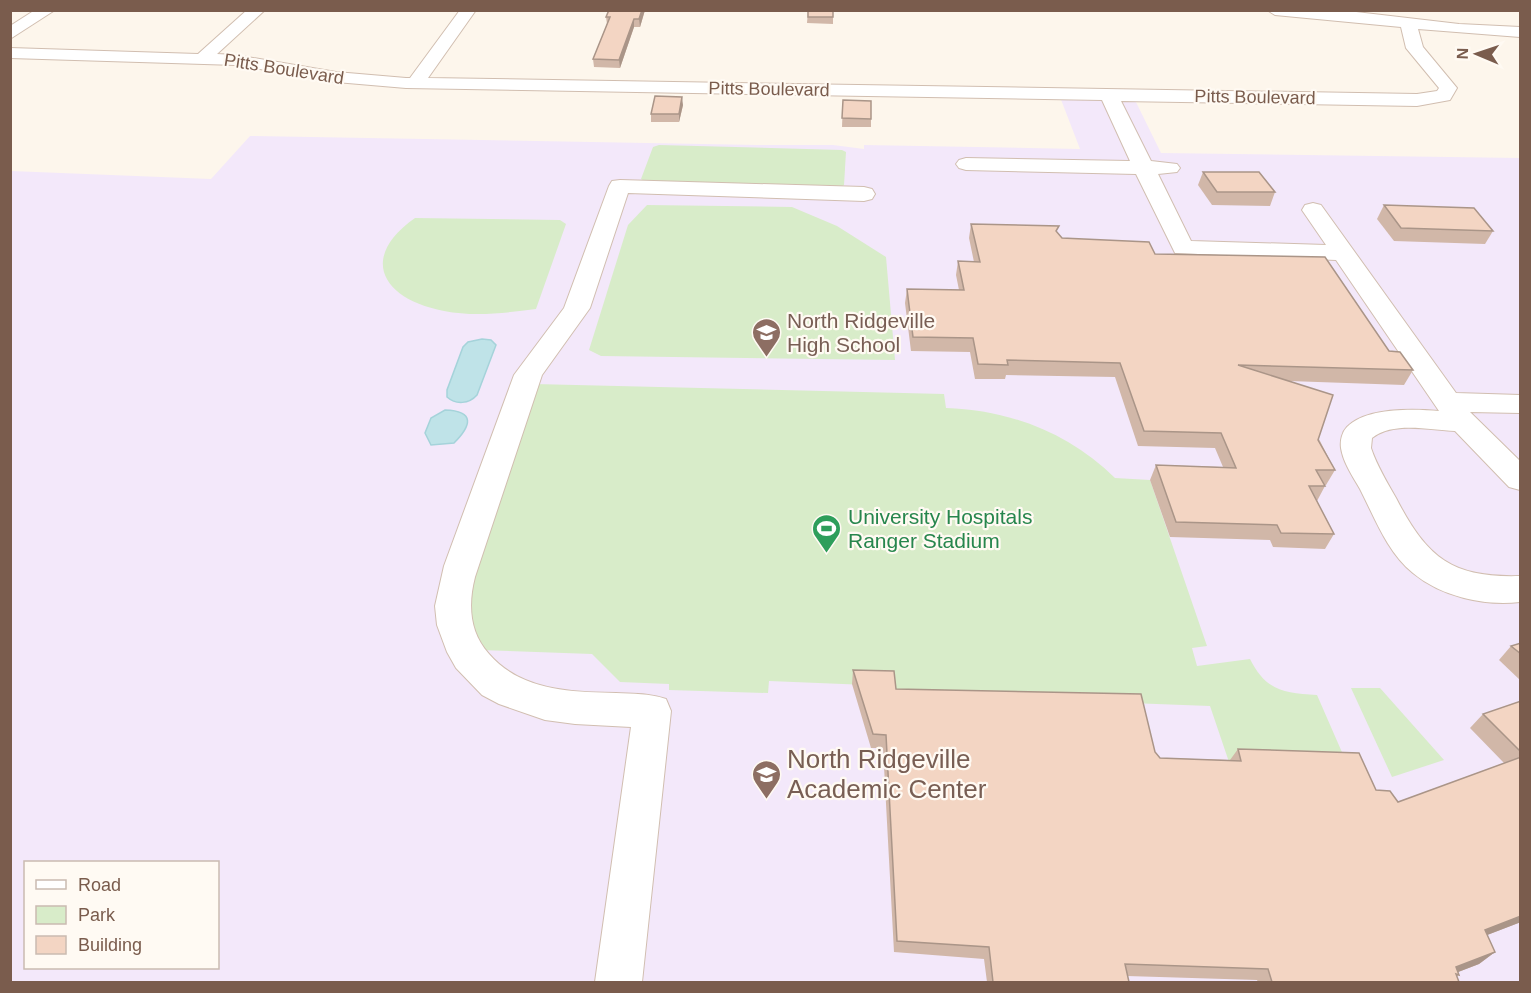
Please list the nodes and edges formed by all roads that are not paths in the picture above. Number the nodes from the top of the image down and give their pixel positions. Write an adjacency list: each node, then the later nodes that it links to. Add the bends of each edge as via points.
1 (47, 10): 7 (street)
2 (258, 10): 9 (street)
3 (468, 10): 10 (street)
4 (1275, 10): 5 (street)
5 (1408, 25): 6 (street); 11 (street, Pitts Boulevard, via 1415,48 1448,88 1443,96 1417,100)
6 (1521, 32)
7 (10, 34)
8 (10, 53): 9 (street, Pitts Boulevard)
9 (204, 57): 10 (street, Pitts Boulevard, via 257,62 346,79)
10 (416, 83): 11 (street, Pitts Boulevard)
11 (1108, 94): 13 (street)
12 (966, 164): 13 (street)
13 (1144, 167): 14 (street); 17 (street, via 1171,248)
14 (1170, 168)
15 (864, 194): 22 (street, via 620,186 577,308 528,375 455,586 454,625 462,648 483,675 498,685 545,704 652,711)
16 (1312, 210): 17 (street)
17 (1343, 253): 19 (street)
18 (1521, 404): 19 (street)
19 (1456, 412): 20 (street); 21 (street, via 1380,421 1361,430 1356,448 1402,541 1423,562 1466,586 1499,591)
20 (1521, 479)
21 (1521, 589)
22 (618, 982)

